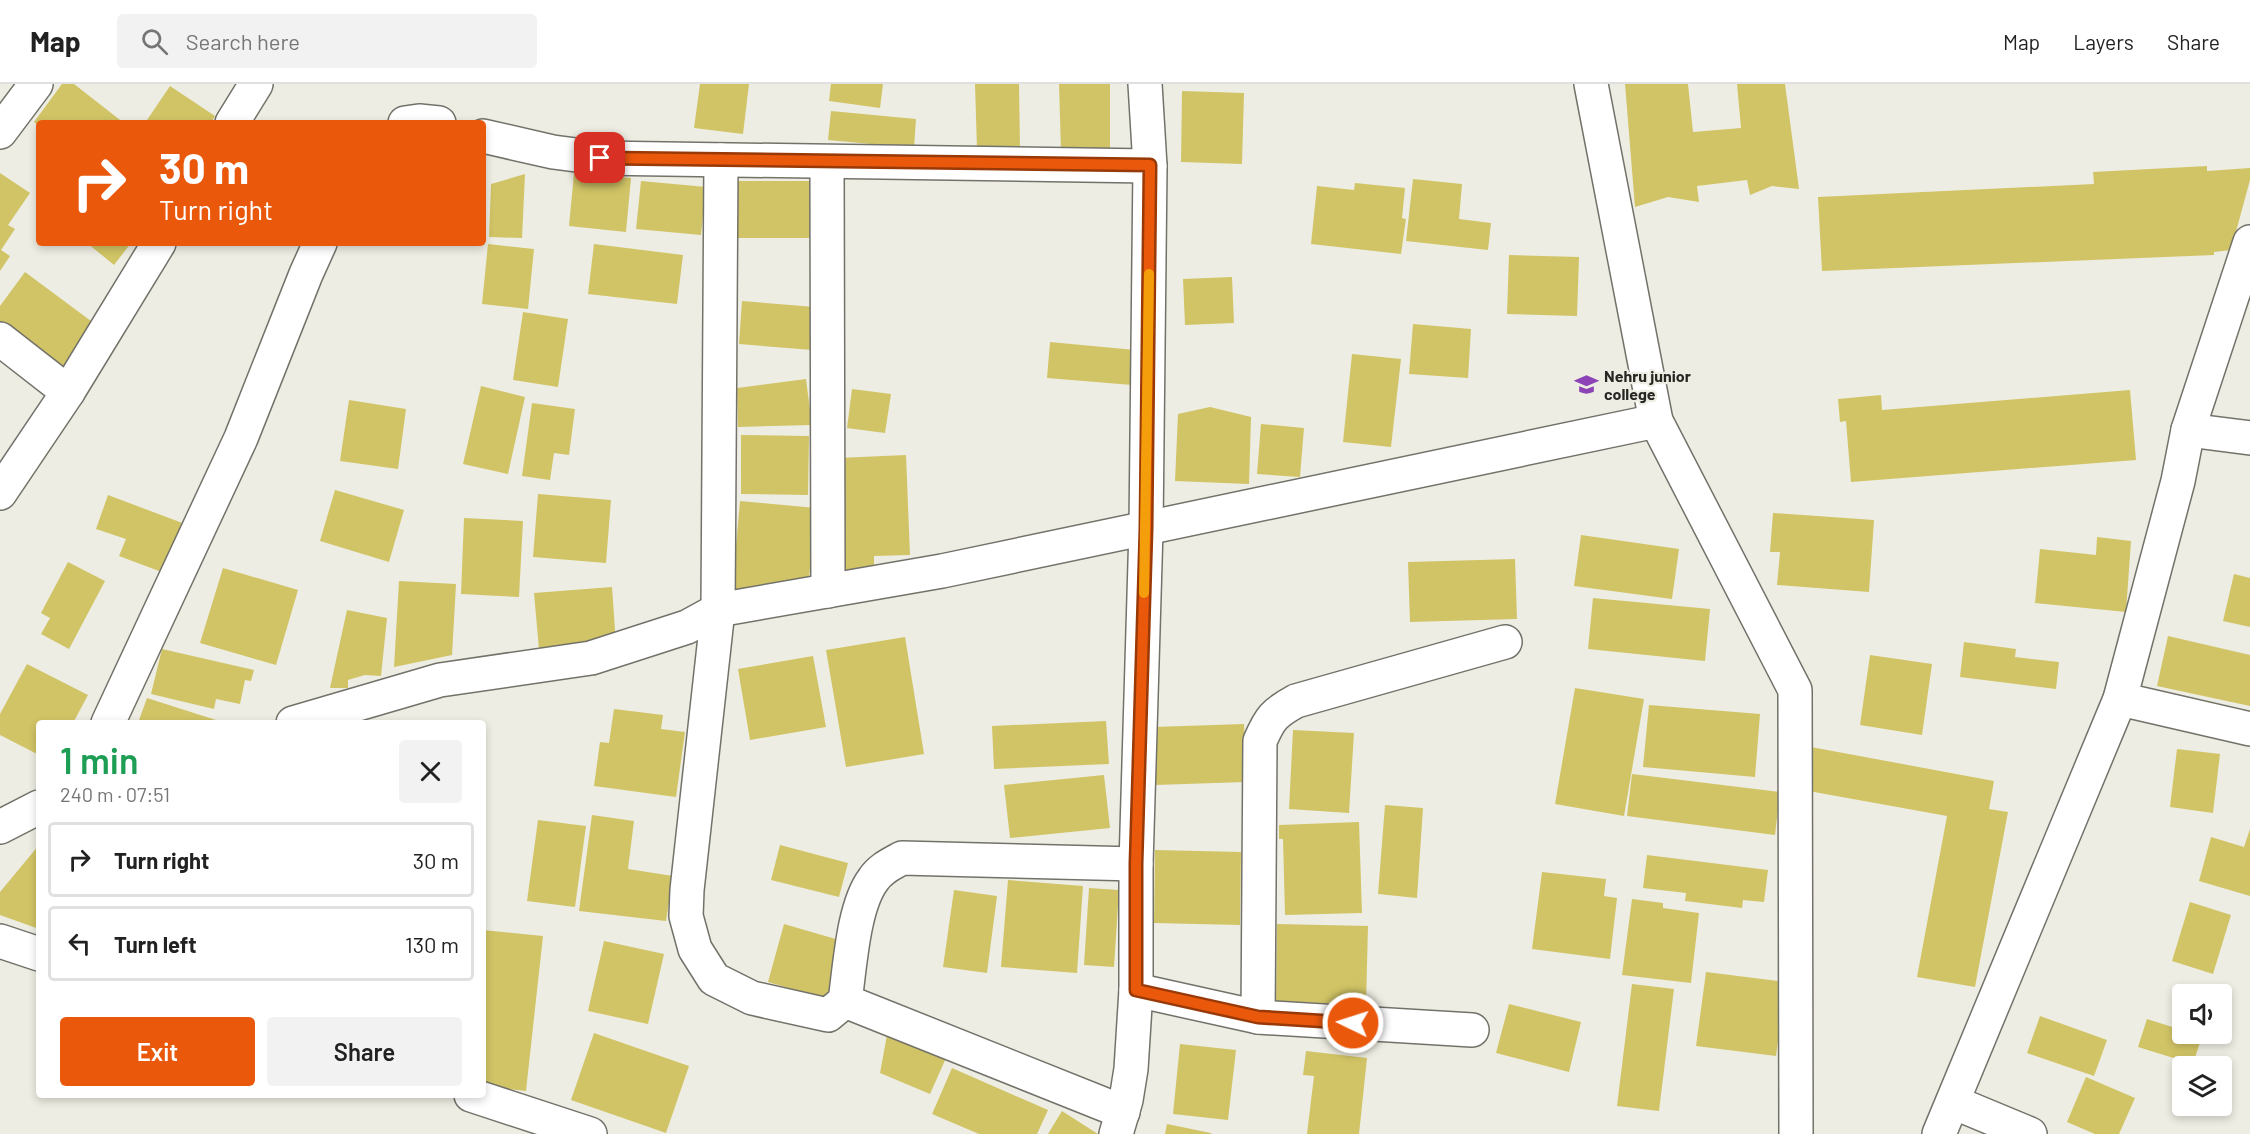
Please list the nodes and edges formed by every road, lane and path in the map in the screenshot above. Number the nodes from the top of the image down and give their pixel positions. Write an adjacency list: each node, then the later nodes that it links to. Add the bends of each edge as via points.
1 (36, 84): 6 (street)
2 (256, 84): 5 (street)
3 (1145, 84): 10 (street)
4 (1591, 84): 16 (street)
5 (234, 120)
6 (0, 132)
7 (486, 137): 8 (street, via 600,158)
8 (721, 160): 9 (street); 22 (street)
9 (827, 162): 10 (street); 21 (street)
10 (1150, 165): 20 (street)
11 (2250, 242): 17 (street)
12 (157, 246): 15 (street)
13 (319, 246): 25 (street, via 241,438)
14 (0, 339): 15 (street)
15 (68, 392): 19 (street)
16 (1656, 421): 20 (street); 41 (street, via 1795,690)
17 (2188, 430): 18 (street); 24 (street)
18 (2250, 438)
19 (0, 493)
20 (1146, 529): 21 (street); 30 (street)
21 (828, 591): 22 (street)
22 (718, 610): 26 (street, via 687,627 591,658 440,680); 34 (street, via 687,890 686,916 695,949 714,979 752,998 828,1015)
23 (1505, 642): 35 (street, via 1296,701 1277,711 1267,724 1260,741)
24 (2120, 699): 27 (street); 38 (street)
25 (109, 720)
26 (303, 720)
27 (2250, 729)
28 (36, 809): 29 (street)
29 (0, 827)
30 (1136, 864): 33 (street); 34 (street, via 902,858 886,866 860,903)
31 (0, 941): 32 (street)
32 (36, 953)
33 (1136, 990): 35 (street); 39 (street, via 1131,1069)
34 (845, 1001): 39 (street)
35 (1258, 1017): 36 (street)
36 (1472, 1030)
37 (480, 1098): 40 (street)
38 (1953, 1102): 42 (street); 43 (street)
39 (1120, 1123)
40 (590, 1134)
41 (1796, 1134)
42 (1939, 1134)
43 (2030, 1134)

